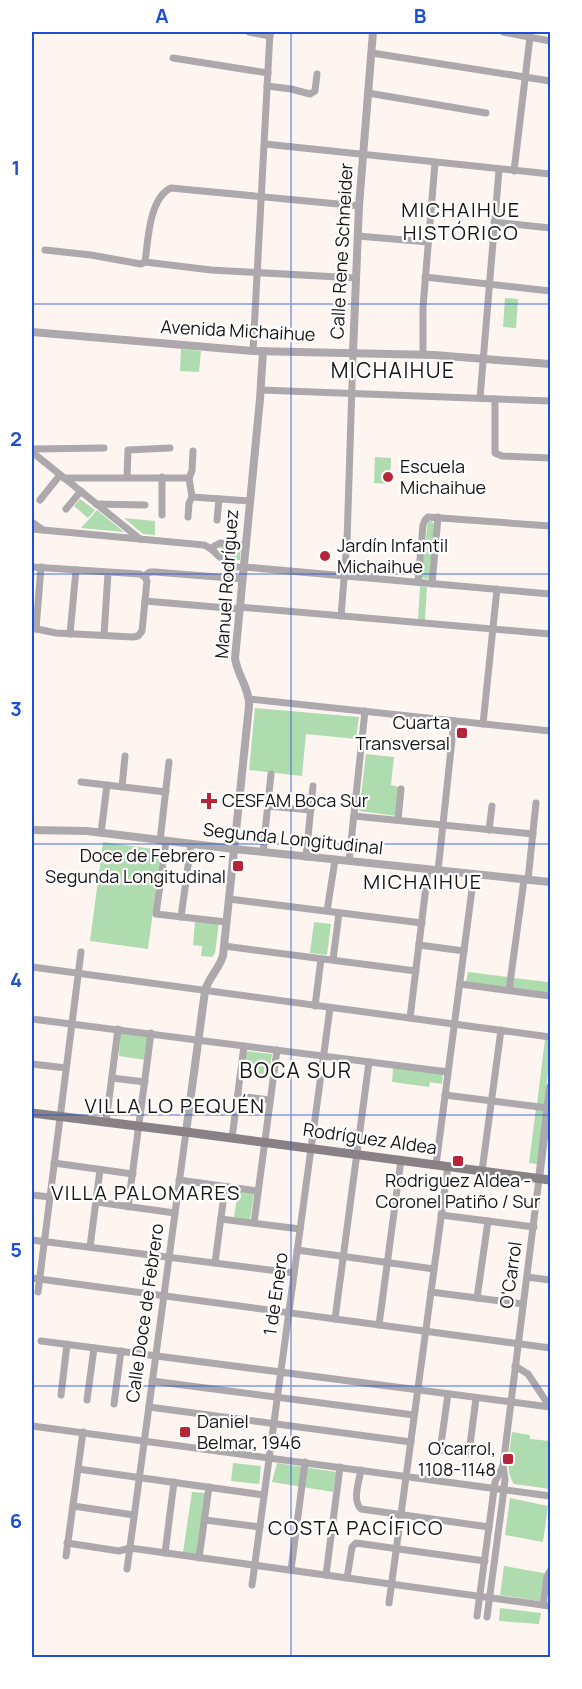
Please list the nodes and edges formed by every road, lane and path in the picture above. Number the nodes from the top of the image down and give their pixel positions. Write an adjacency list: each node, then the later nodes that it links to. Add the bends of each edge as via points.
1 (249, 32): 4 (street)
2 (373, 32): 7 (street, Calle Rene Schneider)
3 (503, 32): 5 (street)
4 (270, 34): 9 (street, Manuel Rodríguez)
5 (530, 37): 6 (street); 11 (street)
6 (550, 41)
7 (372, 53): 11 (street); 14 (street, Calle Rene Schneider)
8 (173, 58): 9 (street)
9 (268, 73): 13 (street, Manuel Rodríguez)
10 (317, 74): 13 (street, via 315,91 310,94)
11 (525, 77): 12 (street); 20 (street)
12 (550, 81)
13 (267, 86): 16 (street, Manuel Rodríguez)
14 (368, 93): 15 (street); 17 (street, Calle Rene Schneider)
15 (486, 113)
16 (265, 144): 17 (street); 22 (street, Manuel Rodríguez)
17 (363, 155): 18 (street); 23 (street, Calle Rene Schneider)
18 (435, 163): 19 (street); 27 (street)
19 (499, 170): 20 (street); 24 (street)
20 (514, 171): 21 (street)
21 (550, 174)
22 (262, 196): 23 (street); 29 (street, via 169,189 153,213); 30 (street, Manuel Rodríguez)
23 (359, 206): 26 (street, Calle Rene Schneider)
24 (494, 222): 25 (street); 33 (street)
25 (550, 228)
26 (358, 236): 27 (street); 32 (street, Calle Rene Schneider)
27 (428, 242): 31 (street)
28 (45, 250): 29 (street)
29 (145, 262): 30 (street)
30 (258, 272): 32 (street); 36 (street, Manuel Rodríguez)
31 (425, 277): 33 (street); 38 (street)
32 (356, 278): 37 (street, Calle Rene Schneider)
33 (488, 284): 34 (street); 39 (street)
34 (550, 291)
35 (32, 332): 36 (street, Avenida Michaihue)
36 (258, 351): 37 (street, Avenida Michaihue); 41 (street, Manuel Rodríguez)
37 (353, 353): 38 (street, Avenida Michaihue); 42 (street, Calle Rene Schneider)
38 (423, 354): 39 (street, Avenida Michaihue)
39 (483, 359): 40 (street, Avenida Michaihue); 43 (street)
40 (550, 364)
41 (261, 390): 42 (street); 59 (street, Manuel Rodríguez)
42 (351, 393): 43 (street); 80 (street, Calle Rene Schneider)
43 (480, 398): 44 (street)
44 (495, 399): 45 (street); 50 (street, via 495,453)
45 (550, 401)
46 (104, 448): 48 (street)
47 (170, 448): 52 (street, via 129,449)
48 (32, 450): 51 (street)
49 (193, 451): 54 (street)
50 (550, 458)
51 (62, 476): 52 (street); 55 (street); 58 (street)
52 (127, 477): 53 (street)
53 (162, 477): 54 (street); 63 (street)
54 (189, 478): 56 (street)
55 (81, 491): 60 (street); 62 (street)
56 (192, 497): 57 (street); 65 (street)
57 (219, 499): 59 (street); 66 (street)
58 (40, 500)
59 (250, 501): 72 (street, Manuel Rodríguez)
60 (96, 504): 61 (street); 71 (street)
61 (145, 505)
62 (66, 509)
63 (162, 515)
64 (438, 517): 68 (street); 82 (street, via 428,517 424,522); 83 (street)
65 (188, 518)
66 (217, 520)
67 (32, 522): 70 (street)
68 (550, 526)
69 (32, 529): 70 (street)
70 (43, 530): 71 (street)
71 (140, 539): 73 (street, via 204,544)
72 (246, 545): 73 (street, via 220,543); 76 (street, Manuel Rodríguez)
73 (211, 548): 76 (street, via 230,565)
74 (32, 567): 75 (street)
75 (41, 567): 77 (street); 89 (street)
76 (241, 567): 80 (street); 81 (street, Manuel Rodríguez)
77 (76, 570): 78 (street); 91 (street)
78 (108, 573): 79 (street); 93 (street)
79 (144, 576): 81 (street, via 155,572); 86 (street)
80 (345, 576): 82 (street); 88 (street, Calle Rene Schneider)
81 (242, 579): 87 (street, Manuel Rodríguez)
82 (418, 582): 83 (street)
83 (432, 584): 84 (street)
84 (497, 589): 85 (street); 90 (street)
85 (550, 594)
86 (146, 601): 87 (street); 93 (street, via 140,634)
87 (240, 608): 88 (street); 94 (street, Manuel Rodríguez, via 235,658)
88 (341, 616): 90 (street)
89 (34, 629): 91 (street)
90 (493, 629): 92 (street); 97 (street)
91 (70, 634): 93 (street)
92 (550, 634)
93 (104, 635)
94 (249, 699): 95 (street); 121 (street, Manuel Rodríguez)
95 (365, 711): 96 (street); 112 (street)
96 (454, 720): 97 (street); 114 (street)
97 (483, 724): 98 (street)
98 (550, 731)
99 (125, 756): 105 (street)
100 (169, 762): 107 (street)
101 (271, 774): 109 (street)
102 (81, 782): 103 (street)
103 (107, 785): 105 (street); 117 (street)
104 (313, 786): 111 (street)
105 (122, 787): 107 (street)
106 (401, 789): 113 (street)
107 (166, 792): 119 (street)
108 (536, 803): 118 (street)
109 (267, 806): 111 (street); 122 (street)
110 (492, 806): 116 (street)
111 (310, 810): 123 (street)
112 (354, 816): 113 (street); 125 (street)
113 (398, 820): 114 (street)
114 (443, 825): 116 (street); 127 (street)
115 (32, 830): 117 (street, Segunda Longitudinal)
116 (489, 830): 118 (street)
117 (101, 833): 119 (street, Segunda Longitudinal)
118 (533, 834): 129 (street)
119 (163, 841): 120 (street, Segunda Longitudinal); 134 (street, via 156,914)
120 (190, 844): 121 (street, Segunda Longitudinal); 134 (street)
121 (234, 849): 122 (street, Segunda Longitudinal); 131 (street, Manuel Rodríguez)
122 (263, 852): 123 (street, Segunda Longitudinal)
123 (306, 857): 124 (street, Segunda Longitudinal)
124 (335, 860): 125 (street, Segunda Longitudinal); 132 (street)
125 (349, 861): 126 (street, Segunda Longitudinal)
126 (428, 870): 127 (street, Segunda Longitudinal); 136 (street)
127 (438, 871): 128 (street, Segunda Longitudinal)
128 (474, 874): 129 (street, Segunda Longitudinal); 139 (street)
129 (526, 880): 130 (street, Segunda Longitudinal); 147 (street)
130 (550, 882)
131 (229, 899): 132 (street); 135 (street, Manuel Rodríguez)
132 (327, 911): 133 (street)
133 (339, 913): 136 (street); 142 (street)
134 (181, 917): 135 (street)
135 (226, 922): 137 (street, Manuel Rodríguez)
136 (422, 923): 138 (street)
137 (224, 945): 141 (street); 148 (street, Manuel Rodríguez, via 222,960)
138 (419, 945): 139 (street); 144 (street)
139 (464, 951): 146 (street)
140 (81, 952): 145 (street)
141 (321, 958): 142 (street); 150 (street)
142 (333, 960): 144 (street)
143 (32, 967): 145 (street)
144 (416, 971): 152 (street)
145 (78, 973): 148 (street); 154 (street)
146 (460, 984): 147 (street); 155 (street)
147 (509, 990): 149 (street)
148 (205, 991): 150 (street); 160 (street, Calle Doce de Febrero)
149 (550, 996)
150 (315, 1006): 151 (street)
151 (330, 1008): 152 (street); 163 (street, 1 de Enero)
152 (410, 1018): 155 (street)
153 (32, 1019): 154 (street)
154 (72, 1023): 156 (street); 166 (street)
155 (454, 1024): 157 (street); 167 (street)
156 (118, 1029): 158 (street); 168 (street)
157 (501, 1030): 159 (street); 174 (street)
158 (151, 1033): 160 (street); 169 (street)
159 (550, 1037)
160 (198, 1040): 161 (street); 181 (street, Calle Doce de Febrero)
161 (244, 1046): 162 (street); 172 (street)
162 (277, 1050): 163 (street); 173 (street)
163 (323, 1056): 164 (street); 184 (street, 1 de Enero)
164 (369, 1062): 167 (street); 185 (street)
165 (32, 1064): 166 (street)
166 (66, 1068): 177 (street)
167 (448, 1072): 171 (street)
168 (112, 1078): 169 (street); 178 (street)
169 (145, 1082): 179 (street)
170 (550, 1087): 175 (street, O'Carrol)
171 (445, 1095): 174 (street); 188 (street)
172 (238, 1096): 173 (street); 182 (street)
173 (270, 1100): 183 (street)
174 (492, 1101): 175 (street); 191 (street)
175 (548, 1108): 180 (street, O'Carrol)
176 (32, 1113): 177 (main road, Rodríguez Aldea)
177 (60, 1116): 178 (main road, Rodríguez Aldea); 187 (street)
178 (106, 1122): 179 (main road, Rodríguez Aldea)
179 (139, 1126): 181 (main road, Rodríguez Aldea); 192 (street)
180 (548, 1130): 193 (street, O'Carrol)
181 (186, 1131): 182 (main road, Rodríguez Aldea); 194 (street, Calle Doce de Febrero)
182 (232, 1138): 183 (main road, Rodríguez Aldea)
183 (265, 1142): 184 (main road, Rodríguez Aldea); 197 (street)
184 (311, 1148): 185 (main road, Rodríguez Aldea); 208 (street, 1 de Enero)
185 (357, 1154): 186 (main road, Rodríguez Aldea); 214 (street)
186 (401, 1160): 188 (main road, Rodríguez Aldea); 215 (street)
187 (54, 1163): 190 (street); 199 (street)
188 (436, 1165): 189 (main road, Rodríguez Aldea)
189 (448, 1166): 191 (main road, Rodríguez Aldea); 203 (street)
190 (100, 1170): 192 (street); 200 (street)
191 (482, 1171): 193 (main road, Rodríguez Aldea)
192 (132, 1174): 201 (street)
193 (539, 1179): 195 (main road, Rodríguez Aldea); 207 (street, O'Carrol)
194 (179, 1180): 196 (street); 202 (street, Calle Doce de Febrero)
195 (550, 1180)
196 (225, 1186): 197 (street); 204 (street)
197 (258, 1191): 206 (street)
198 (32, 1195): 199 (street)
199 (50, 1197): 210 (street)
200 (96, 1202): 201 (street); 211 (street)
201 (128, 1207): 202 (street)
202 (175, 1213): 213 (street, Calle Doce de Febrero)
203 (441, 1215): 205 (street); 217 (street)
204 (221, 1219): 206 (street); 216 (street)
205 (488, 1221): 207 (street); 225 (street)
206 (254, 1223): 208 (street)
207 (534, 1227): 219 (street, O'Carrol)
208 (300, 1229): 212 (street, 1 de Enero)
209 (32, 1240): 210 (street)
210 (44, 1241): 211 (street); 220 (street)
211 (90, 1247): 213 (street)
212 (297, 1250): 214 (street); 218 (street, 1 de Enero)
213 (169, 1257): 216 (street); 224 (street, Calle Doce de Febrero)
214 (343, 1257): 215 (street); 228 (street)
215 (388, 1262): 217 (street); 229 (street)
216 (215, 1263): 218 (street)
217 (434, 1269): 223 (street)
218 (294, 1273): 227 (street, 1 de Enero)
219 (527, 1277): 221 (street); 226 (street, O'Carrol)
220 (35, 1279): 222 (street); 224 (street)
221 (550, 1280)
222 (38, 1292)
223 (431, 1293): 225 (street); 230 (street)
224 (164, 1296): 227 (street); 237 (street, Calle Doce de Febrero)
225 (477, 1298): 226 (street)
226 (523, 1304): 233 (street, O'Carrol)
227 (289, 1313): 228 (street); 239 (street, 1 de Enero)
228 (335, 1319): 229 (street)
229 (379, 1325): 230 (street)
230 (426, 1331): 233 (street); 241 (street)
231 (41, 1341): 232 (street)
232 (67, 1344): 234 (street); 243 (street)
233 (518, 1344): 235 (street); 238 (street, O'Carrol)
234 (94, 1348): 236 (street); 246 (street)
235 (550, 1348)
236 (121, 1352): 237 (street); 248 (street)
237 (156, 1356): 239 (street); 240 (street, Calle Doce de Febrero)
238 (515, 1366): 247 (street, O'Carrol); 250 (street, via 528,1374)
239 (281, 1372): 241 (street); 244 (street, 1 de Enero)
240 (152, 1381): 244 (street); 249 (street, Calle Doce de Febrero)
241 (418, 1390): 242 (street); 251 (street)
242 (448, 1394): 245 (street); 257 (street)
243 (60, 1395)
244 (278, 1397): 251 (street); 252 (street, 1 de Enero)
245 (476, 1398): 247 (street); 258 (street)
246 (87, 1400)
247 (511, 1402): 250 (street); 261 (street, O'Carrol)
248 (114, 1404)
249 (149, 1407): 252 (street); 255 (street, Calle Doce de Febrero)
250 (550, 1407)
251 (414, 1415): 256 (street)
252 (274, 1424): 256 (street); 259 (street, 1 de Enero)
253 (32, 1426): 254 (street)
254 (83, 1432): 255 (street); 263 (street)
255 (144, 1440): 259 (street); 266 (street, Calle Doce de Febrero)
256 (411, 1442): 265 (street)
257 (440, 1451)
258 (469, 1453)
259 (269, 1457): 260 (street); 271 (street, 1 de Enero)
260 (305, 1462): 262 (street); 288 (street)
261 (503, 1466): 269 (street, O'Carrol); 270 (street, O'Carrol)
262 (340, 1467): 264 (street); 290 (street)
263 (78, 1468): 266 (street); 273 (street)
264 (361, 1470): 265 (street); 275 (street, via 358,1507)
265 (406, 1476): 269 (street); 275 (street)
266 (139, 1478): 267 (street); 274 (street, Calle Doce de Febrero)
267 (174, 1482): 268 (street); 282 (street)
268 (210, 1487): 271 (street); 276 (street)
269 (494, 1488): 270 (street); 278 (street, O'Carrol)
270 (504, 1489): 272 (street); 295 (street, O'Carrol)
271 (264, 1494): 277 (street, 1 de Enero)
272 (550, 1496)
273 (73, 1506): 274 (street); 279 (street)
274 (134, 1515): 280 (street, Calle Doce de Febrero)
275 (401, 1515): 278 (street); 281 (street)
276 (205, 1520): 277 (street); 284 (street)
277 (260, 1527): 286 (street, 1 de Enero)
278 (489, 1527): 285 (street, O'Carrol)
279 (68, 1543): 280 (street, via 119,1551); 283 (street)
280 (130, 1548): 282 (street); 287 (street, Calle Doce de Febrero)
281 (397, 1549): 285 (street); 291 (street, via 355,1544); 292 (street)
282 (165, 1553): 284 (street)
283 (66, 1556)
284 (199, 1558): 286 (street)
285 (485, 1561): 294 (street, O'Carrol)
286 (255, 1565): 288 (street); 293 (street, 1 de Enero)
287 (127, 1569)
288 (291, 1570): 290 (street)
289 (550, 1571): 297 (street)
290 (326, 1575): 291 (street)
291 (347, 1578): 292 (street)
292 (392, 1584): 294 (street); 296 (street)
293 (252, 1585)
294 (480, 1596): 295 (street); 298 (street, O'Carrol)
295 (490, 1598): 297 (street); 299 (street, O'Carrol)
296 (389, 1603)
297 (547, 1605)
298 (477, 1616)
299 (487, 1617)

